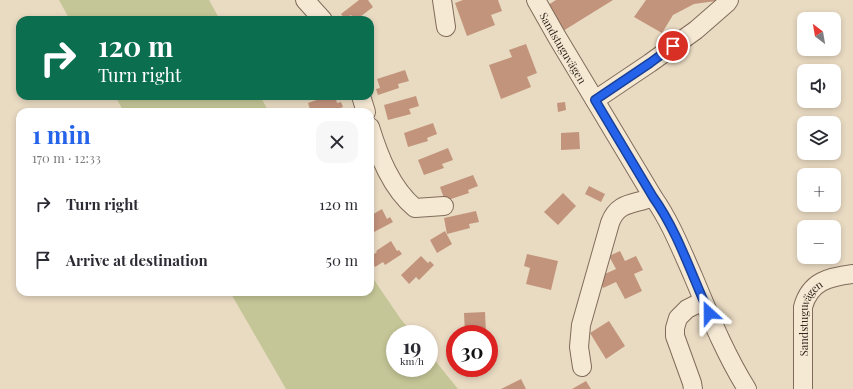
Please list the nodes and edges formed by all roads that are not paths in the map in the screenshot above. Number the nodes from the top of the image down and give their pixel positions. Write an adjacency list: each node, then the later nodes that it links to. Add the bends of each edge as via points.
1 (305, 0): 5 (street)
2 (442, 0): 6 (street)
3 (536, 0): 7 (street, Sandstuguvägen)
4 (729, 0): 7 (street, via 696,30)
5 (319, 16)
6 (446, 28)
7 (595, 100): 9 (street, Sandstuguvägen)
8 (374, 139): 10 (street, via 398,188 415,208)
9 (653, 197): 12 (street, Sandstuguvägen, via 677,240); 13 (street, via 628,204 613,215 581,325 579,346)
10 (444, 206)
11 (853, 274): 16 (street, Sandstuguvägen, via 827,279 817,284 805,299)
12 (703, 301): 14 (street, via 687,309 678,318 675,328 675,336); 15 (street, Sandstuguvägen)
13 (582, 367)
14 (693, 389)
15 (747, 389)
16 (803, 389)

